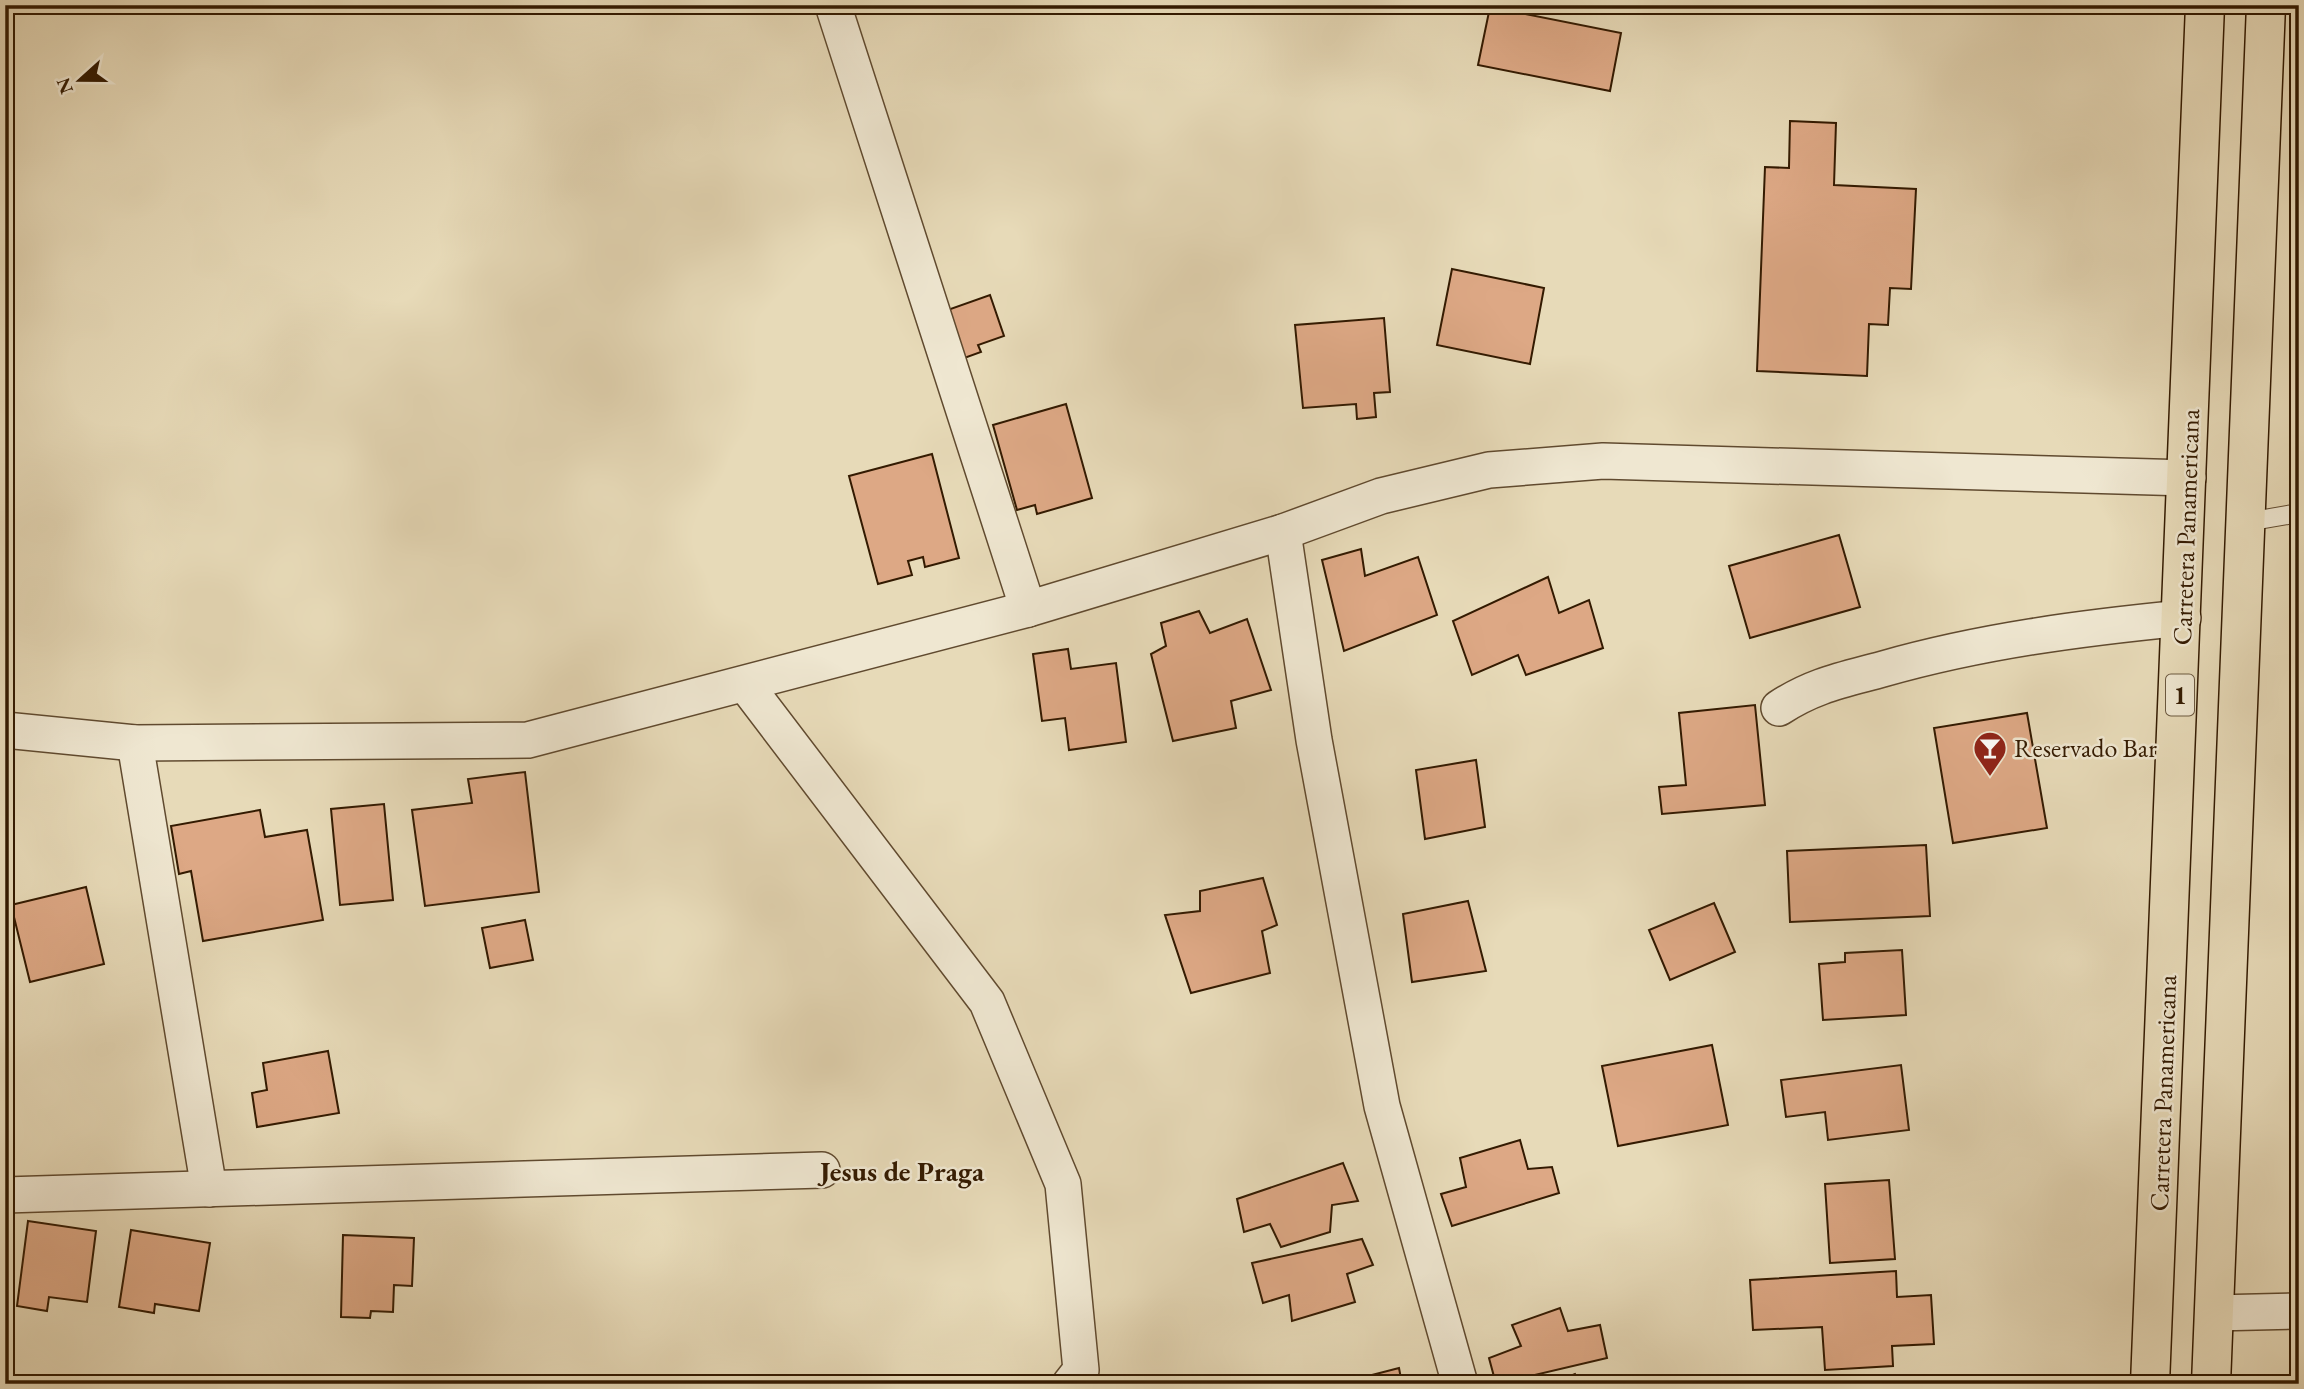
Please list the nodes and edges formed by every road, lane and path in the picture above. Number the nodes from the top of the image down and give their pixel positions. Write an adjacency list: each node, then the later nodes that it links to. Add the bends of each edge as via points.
1 (833, 5): 8 (street)
2 (2205, 5): 4 (highway, Carretera Panamericana / 1)
3 (2266, 5): 6 (highway)
4 (2188, 478): 7 (street, via 1603,461 1489,470 1381,496); 9 (highway, Carretera Panamericana / 1)
5 (2299, 513): 6 (lane)
6 (2247, 522): 18 (highway)
7 (1283, 532): 8 (street); 20 (street, via 1314,740 1381,1106)
8 (1028, 609): 10 (street)
9 (2183, 618): 11 (street, via 2082,628 1948,650 1808,690); 21 (highway, Carretera Panamericana / 1)
10 (745, 684): 13 (street, via 528,740); 19 (street, via 987,1002 1063,1184 1082,1370)
11 (1779, 709)
12 (5, 730): 13 (street)
13 (135, 743): 15 (street)
14 (822, 1170): 15 (street)
15 (209, 1189): 16 (street)
16 (5, 1195)
17 (2299, 1311): 18 (street)
18 (2214, 1313): 22 (highway)
19 (1070, 1384)
20 (1460, 1384)
21 (2150, 1384)
22 (2211, 1384)

